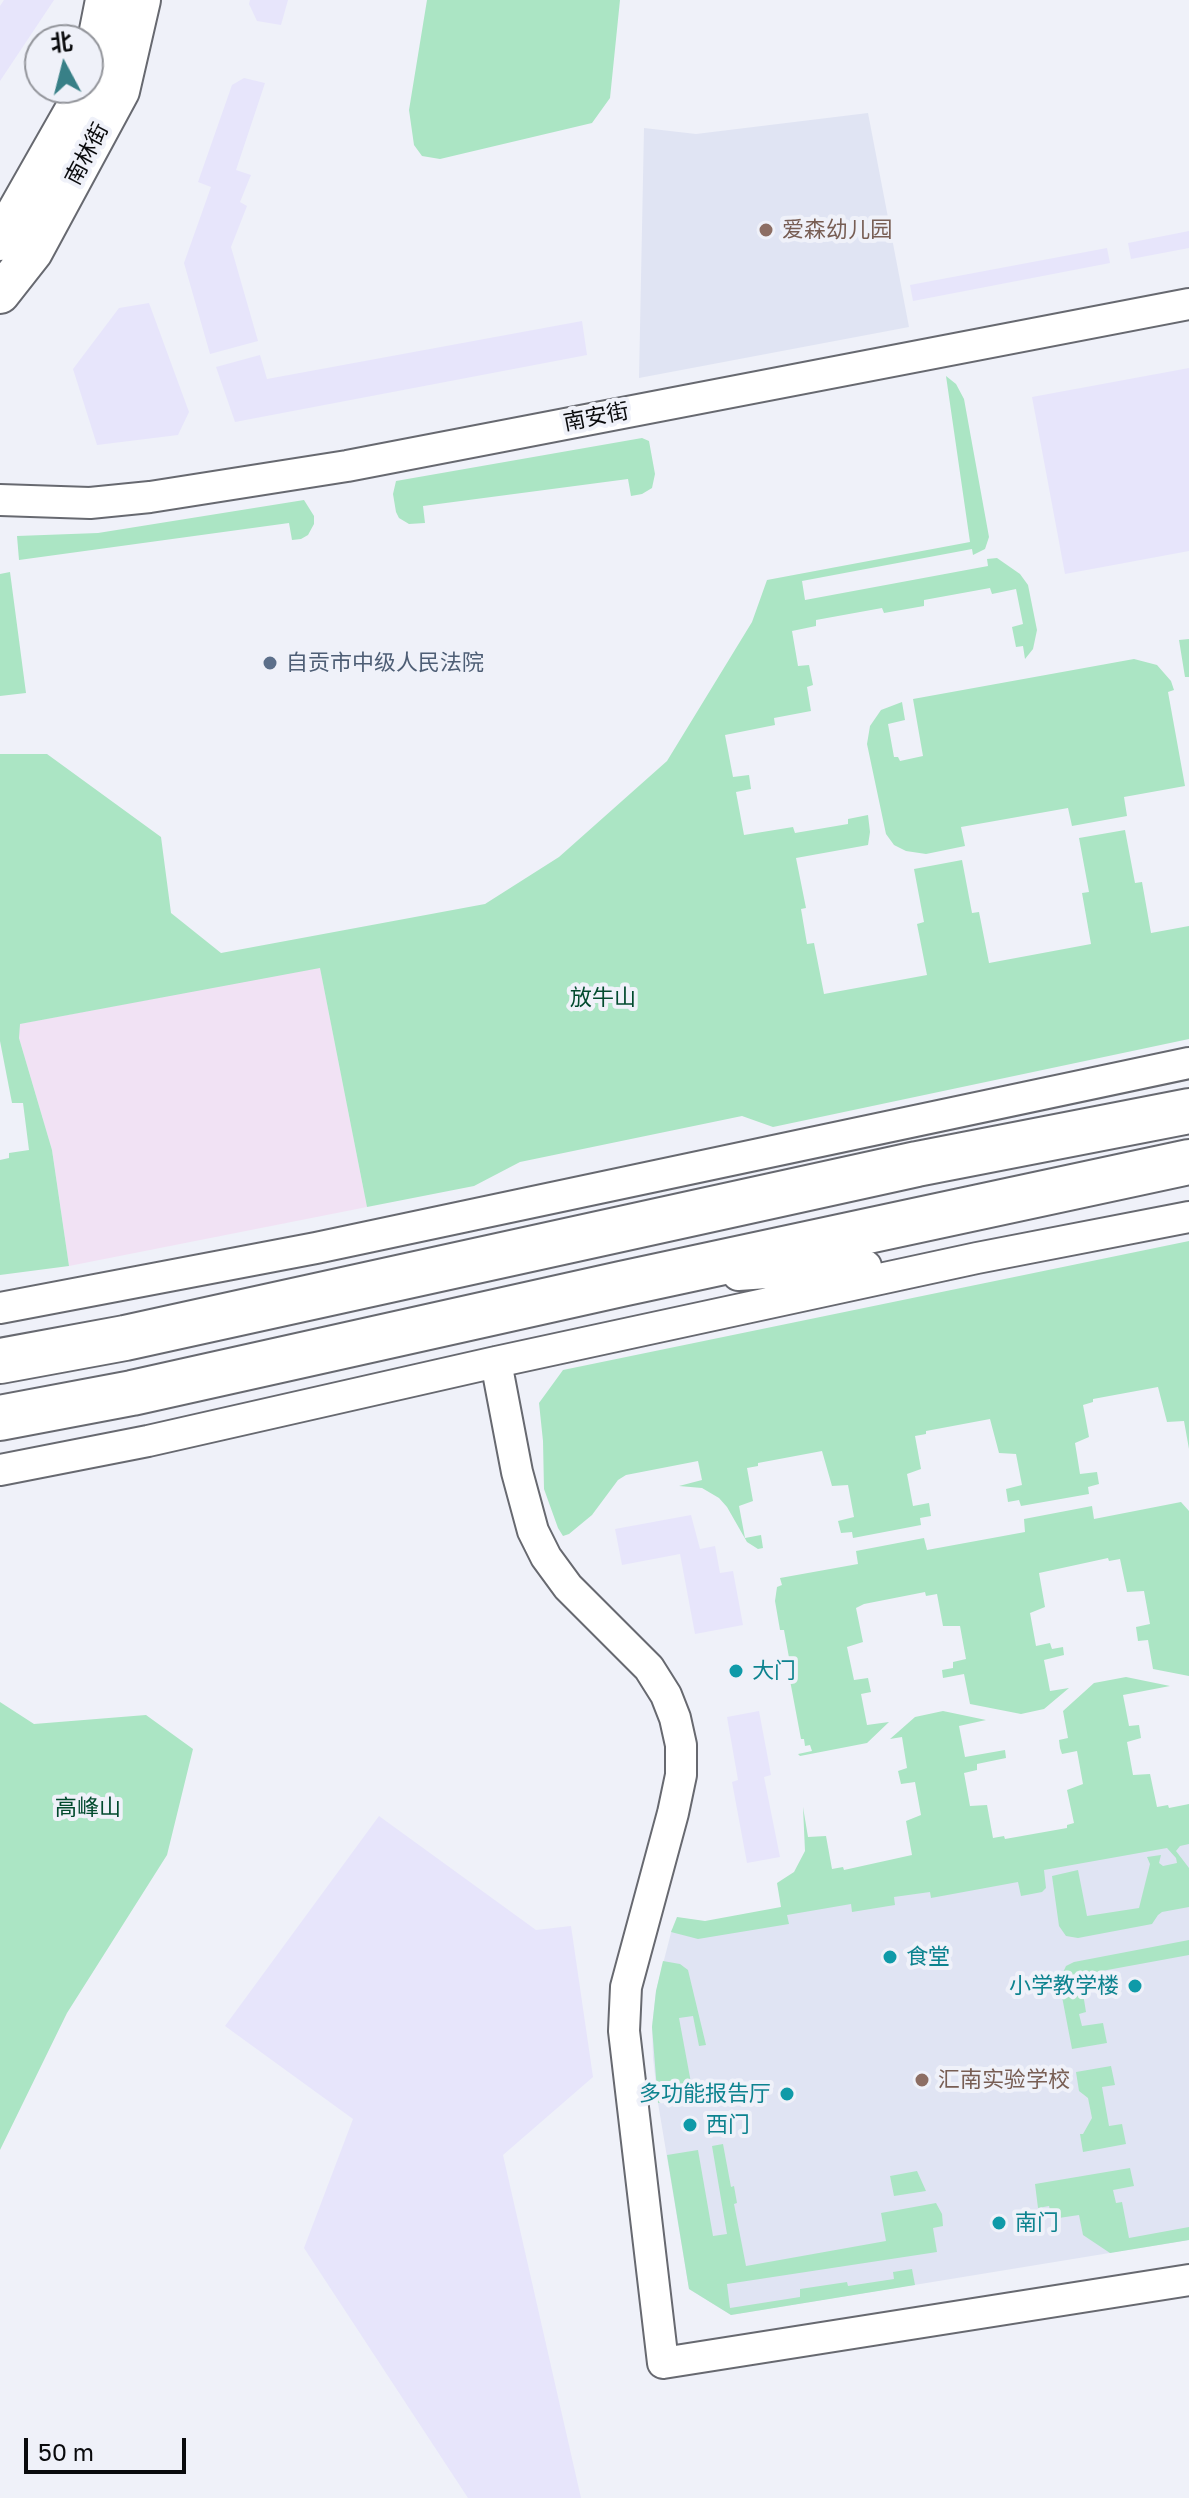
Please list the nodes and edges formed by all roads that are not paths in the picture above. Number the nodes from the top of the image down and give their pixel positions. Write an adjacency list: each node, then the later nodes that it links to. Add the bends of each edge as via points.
1 (105, 0): 3 (main road, 南林街)
2 (141, 0): 6 (main road, 南林街, via 120,91 33,252)
3 (100, 24)
4 (78, 104): 5 (main road, 南林街)
5 (0, 241)
6 (0, 294)
7 (1189, 304): 8 (street, 南安街, via 347,466 105,502)
8 (0, 500)
9 (1189, 1063): 13 (street)
10 (1189, 1111): 11 (highway)
11 (917, 1164): 13 (street); 18 (highway)
12 (1173, 1165): 16 (highway)
13 (586, 1190): 17 (street)
14 (1189, 1217): 15 (street)
15 (977, 1258): 16 (street); 19 (street)
16 (621, 1284): 20 (highway)
17 (0, 1308)
18 (0, 1361)
19 (496, 1362): 21 (street); 22 (street, via 533,1531 568,1587 649,1668 666,1695 681,1745 681,1775 632,1961 625,2016 663,2363)
20 (0, 1418)
21 (0, 1470)
22 (1189, 2280)

